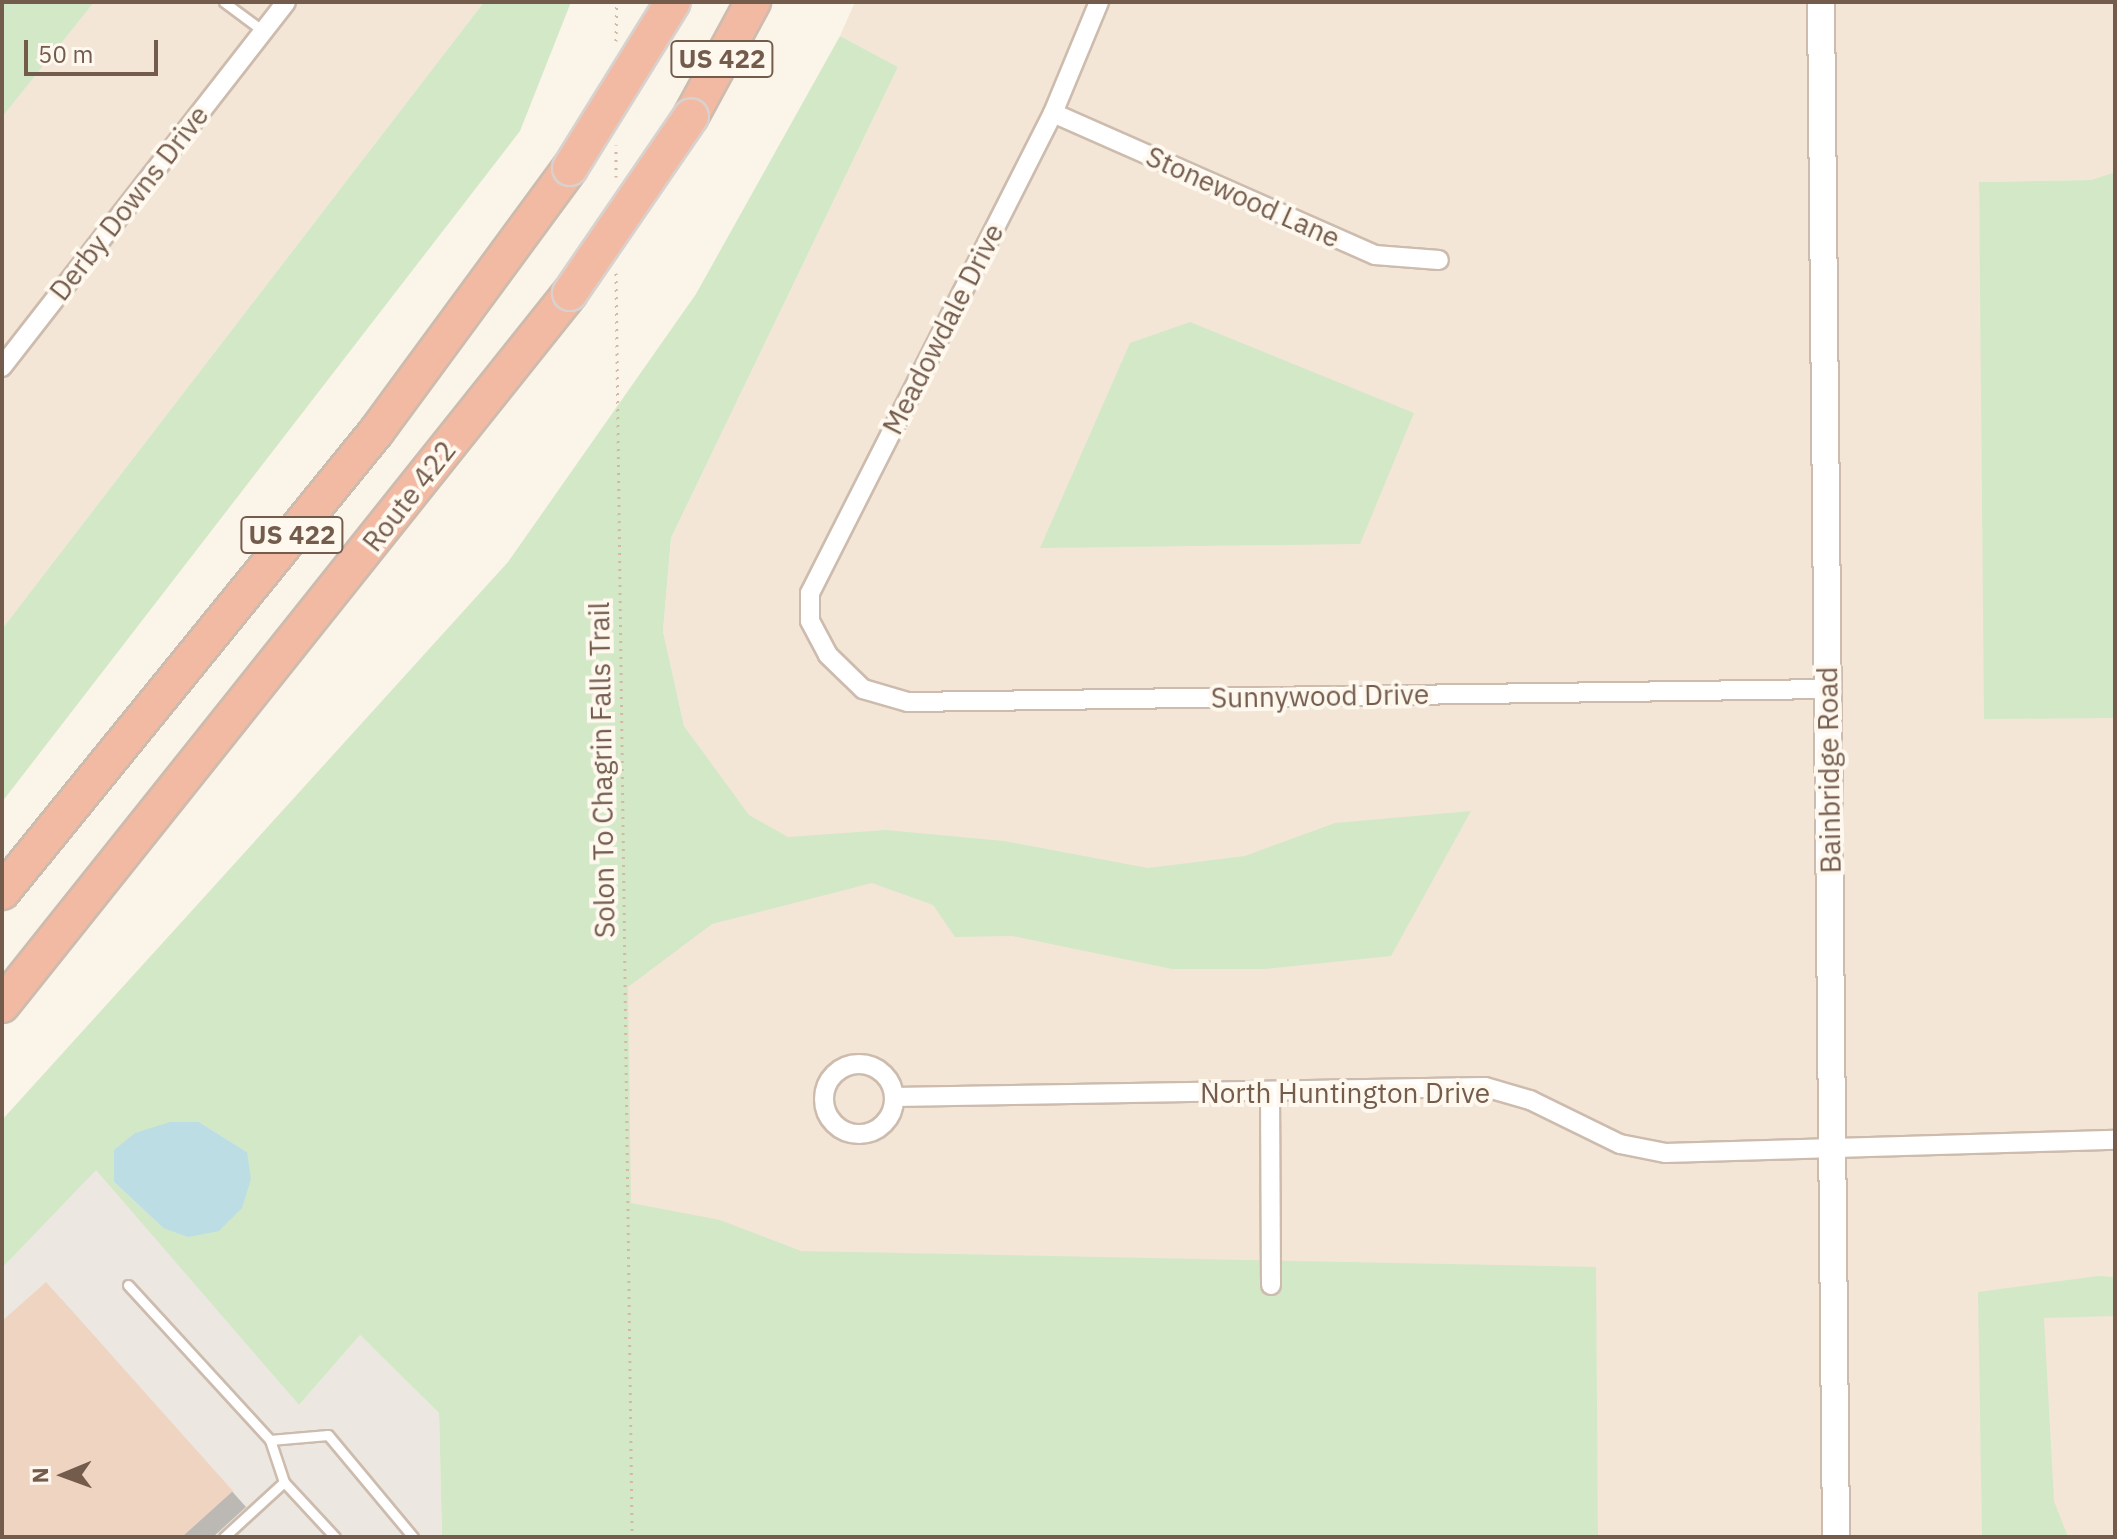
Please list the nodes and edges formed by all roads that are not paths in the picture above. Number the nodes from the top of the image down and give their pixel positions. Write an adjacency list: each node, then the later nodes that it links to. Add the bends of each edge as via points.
1 (224, 2): 7 (lane)
2 (286, 2): 7 (street, Derby Downs Drive)
3 (673, 2): 13 (highway, US 422, bridge, via 570,168 376,432)
4 (753, 2): 14 (highway, Route 422 / US 422, bridge, via 691,116 570,293)
5 (1099, 2): 8 (street, Meadowdale Drive)
6 (1821, 2): 12 (street, Bainbridge Road)
7 (263, 31): 10 (street, Derby Downs Drive)
8 (1053, 113): 9 (street, Stonewood Lane, via 1375,255); 11 (street, Meadowdale Drive, via 810,593 810,621)
9 (1439, 260)
10 (2, 367)
11 (828, 655): 12 (street, Sunnywood Drive, via 863,689 908,702)
12 (1828, 689): 18 (street, Bainbridge Road)
13 (2, 892)
14 (2, 1005)
15 (1270, 1091): 16 (street, North Huntington Drive); 18 (street, North Huntington Drive, via 1485,1087 1530,1100 1620,1144 1666,1153); 20 (street)
16 (894, 1097)
17 (2115, 1140): 18 (street, North Huntington Drive)
18 (1832, 1147): 26 (street, Bainbridge Road)
19 (128, 1285): 21 (lane)
20 (1271, 1285)
21 (270, 1440): 22 (lane); 25 (lane, via 328,1435)
22 (284, 1482): 23 (lane); 24 (lane)
23 (224, 1537)
24 (335, 1537)
25 (413, 1537)
26 (1836, 1537)

